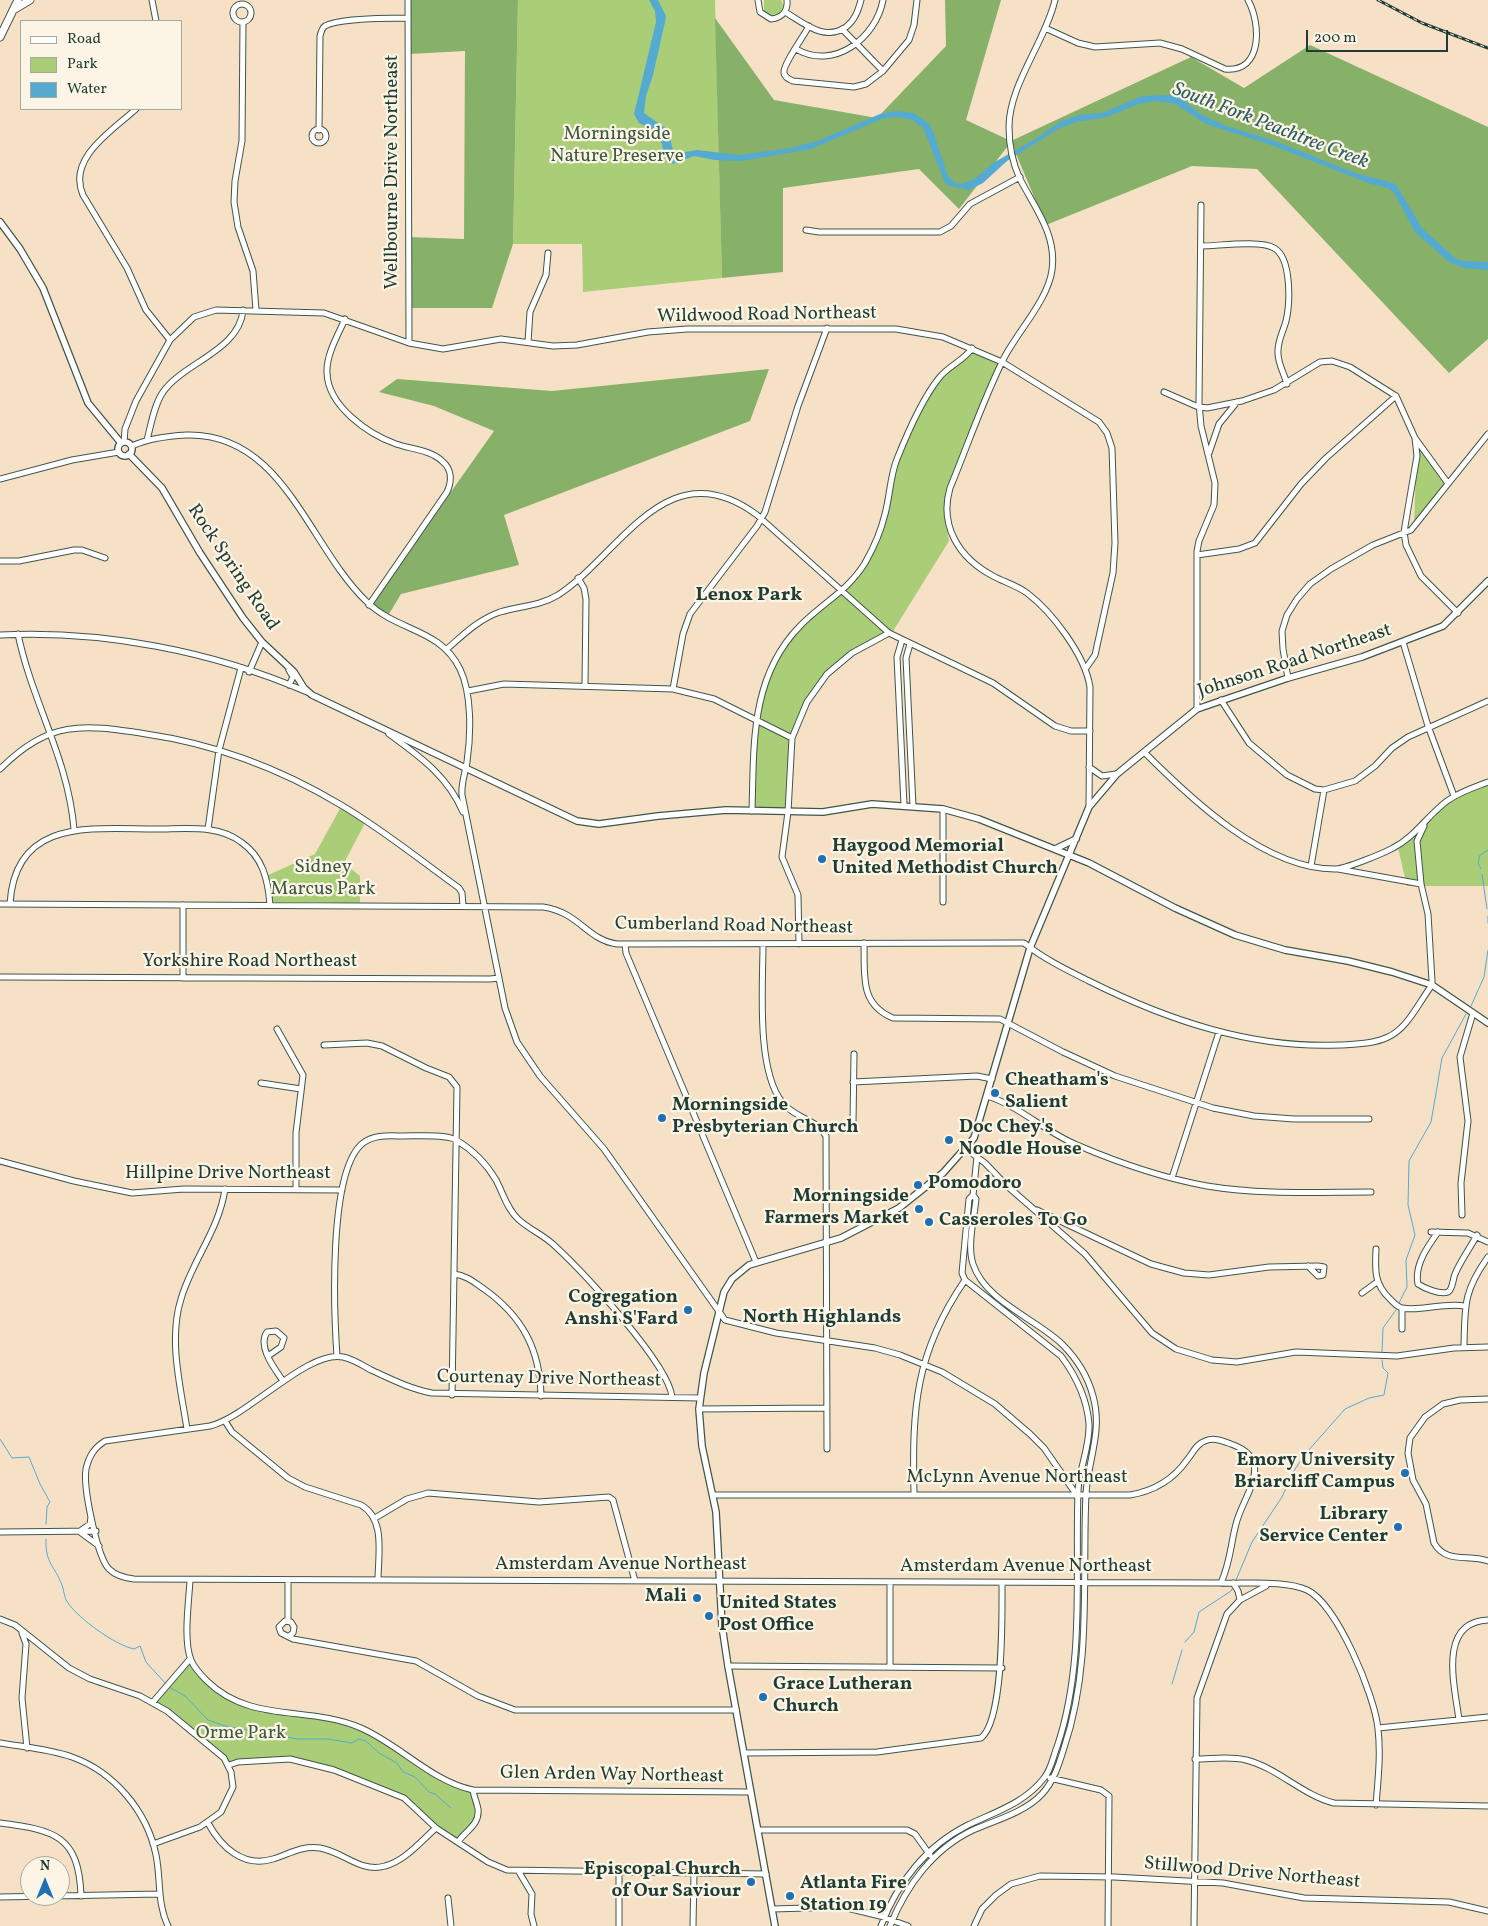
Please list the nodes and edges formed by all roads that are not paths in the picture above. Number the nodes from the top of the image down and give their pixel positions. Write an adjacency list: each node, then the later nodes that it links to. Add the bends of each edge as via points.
1 (18, 0): 12 (main road)
2 (30, 0): 12 (main road)
3 (152, 0): 15 (street)
4 (408, 0): 14 (street, Wellbourne Drive Northeast)
5 (758, 0): 13 (street, via 760,12 768,18 778,18)
6 (787, 0): 13 (street)
7 (861, 0): 19 (street, via 855,18)
8 (883, 0): 21 (street, via 873,26)
9 (918, 0): 23 (street, via 909,40)
10 (1054, 0): 18 (street)
11 (1248, 0): 18 (street, via 1256,22 1257,41 1249,60 1231,70 1160,43 1095,47)
12 (14, 9): 20 (main road)
13 (785, 12): 17 (street)
14 (408, 18): 25 (street, via 329,24 322,29); 38 (street, Wellbourne Drive Northeast)
15 (156, 20)
16 (243, 22): 33 (street, via 242,142 234,202 238,227 253,271)
17 (809, 26): 19 (street, via 830,34); 22 (street)
18 (1045, 28): 26 (street, via 1012,105 1010,143)
19 (842, 29): 21 (street)
20 (0, 37)
21 (855, 44): 22 (street, via 830,55 807,54); 23 (street)
22 (796, 49): 23 (street, via 784,70 786,77 793,80 860,86)
23 (883, 71)
24 (135, 110): 36 (street, via 86,156 80,168 79,182 127,268 146,310)
25 (319, 130)
26 (1020, 177): 29 (street, via 970,204 940,232); 40 (street, via 1048,231 1052,268 1043,294)
27 (1201, 205): 30 (street)
28 (0, 222): 49 (street, via 43,288 88,403)
29 (806, 230)
30 (1201, 246): 41 (street, via 1263,245 1274,248 1281,255 1287,272 1289,296 1286,321 1279,337 1278,359); 45 (street)
31 (548, 253): 37 (street, via 546,275 530,312)
32 (243, 310): 33 (street, Wildwood Road Northeast); 36 (street, Wildwood Road Northeast, via 201,313); 48 (street, via 241,320 223,344 163,392)
33 (256, 310): 34 (street, Wildwood Road Northeast, via 324,312)
34 (345, 319): 38 (street, Wildwood Road Northeast); 64 (street, via 327,365 328,380 334,394 353,417 377,435 441,459 451,477 447,492)
35 (827, 328): 37 (street, Wildwood Road Northeast, via 686,329 648,332 577,346); 39 (street, Wildwood Road Northeast, via 915,330); 56 (street)
36 (170, 340): 49 (street, Wildwood Road Northeast, via 136,401)
37 (528, 342): 38 (street, Wildwood Road Northeast, via 501,339 443,349)
38 (409, 343)
39 (972, 348): 40 (street, Wildwood Road Northeast); 63 (street, via 945,370 932,388 897,459 885,514 872,549)
40 (1002, 362): 76 (street, Wildwood Road Northeast, via 1093,418 1103,427 1111,443 1115,520 1113,573 1094,655); 76 (street, via 950,488 946,502 949,528 953,540 969,559 1018,587 1037,602 1067,638)
41 (1287, 384): 43 (street, via 1320,362 1332,361 1350,367); 44 (street)
42 (1164, 392): 45 (street)
43 (1396, 396): 47 (street); 58 (street, via 1301,484 1255,543 1240,549)
44 (1237, 402): 45 (street); 52 (street, via 1219,424)
45 (1200, 407): 52 (street)
46 (1488, 434): 55 (street)
47 (1415, 438): 55 (street); 57 (street, via 1417,456)
48 (147, 440): 50 (street); 64 (street, via 207,436 231,442 252,454 275,476 348,582)
49 (123, 442): 50 (street); 51 (street)
50 (132, 446): 53 (street)
51 (119, 452): 53 (street, via 124,456); 54 (street, via 72,460)
52 (1208, 453): 58 (street, via 1215,483 1214,505 1199,541)
53 (129, 454): 70 (street, Rock Spring Road, via 162,488 216,579)
54 (0, 479)
55 (1447, 482): 57 (street, via 1411,530)
56 (762, 520): 61 (street, via 742,505 722,497 699,495 676,499 656,508 632,526); 63 (street); 81 (street, via 690,614)
57 (1404, 532): 65 (street, via 1421,576); 78 (street, via 1373,545 1330,570 1296,599 1282,631)
58 (1198, 555): 86 (street)
59 (105, 558): 60 (street, via 74,550)
60 (0, 561)
61 (578, 578): 73 (street, via 546,601 487,618); 80 (street, via 586,599)
62 (1488, 581): 65 (street, Johnson Road Northeast)
63 (842, 592): 66 (street); 87 (street, via 807,618 783,646 765,681)
64 (369, 605): 73 (street, via 390,620)
65 (1458, 613): 71 (street, Johnson Road Northeast, via 1443,626)
66 (890, 633): 69 (street); 94 (street, via 852,653 827,674 807,702)
67 (18, 634): 68 (street); 75 (street, via 131,642); 93 (street, via 23,660)
68 (0, 635)
69 (902, 640): 72 (street); 90 (street, via 897,657)
70 (262, 642): 74 (street, Rock Spring Road); 77 (street)
71 (1403, 642): 78 (street, Johnson Road Northeast); 89 (street)
72 (910, 644): 91 (street, via 906,658); 92 (street, via 993,682 1055,726 1071,731)
73 (447, 649): 82 (street, via 460,669)
74 (288, 667): 79 (street, via 293,677); 83 (street, Rock Spring Road)
75 (241, 668): 77 (street); 95 (street)
76 (1086, 668): 92 (street, via 1090,687)
77 (249, 672): 79 (street)
78 (1288, 678): 84 (street, Johnson Road Northeast)
79 (289, 685): 83 (street)
80 (585, 686): 81 (street); 82 (street, via 504,684)
81 (673, 688): 87 (street, via 714,699)
82 (468, 691): 99 (street)
83 (312, 695): 88 (street)
84 (1221, 700): 86 (street, Johnson Road Northeast); 102 (street, via 1250,743 1287,775)
85 (1488, 701): 89 (street)
86 (1197, 709): 96 (street, Johnson Road Northeast)
87 (756, 719): 94 (street); 108 (street)
88 (379, 726): 99 (street); 111 (street, via 434,768 457,799)
89 (1428, 726): 102 (street, via 1392,748 1355,781); 103 (street)
90 (900, 727): 91 (street); 104 (street)
91 (909, 727): 105 (street)
92 (1090, 731): 97 (street)
93 (50, 733): 95 (street, via 78,727 120,730 174,738); 98 (street, via 24,747); 112 (street, via 67,781)
94 (792, 738): 109 (street)
95 (219, 750): 113 (street); 125 (street, via 282,773 342,805 459,888)
96 (1144, 752): 100 (street, Johnson Road Northeast); 117 (street, via 1194,800 1231,827 1279,856)
97 (1090, 767): 100 (street, via 1102,776); 106 (street)
98 (0, 769)
99 (464, 769): 108 (street, via 547,809 587,824 707,811); 111 (street, via 462,790)
100 (1117, 774): 106 (street, Johnson Road Northeast)
101 (1488, 782): 103 (street)
102 (1324, 790): 117 (street)
103 (1454, 796): 110 (street)
104 (904, 805): 105 (street); 109 (street, via 872,804 823,812)
105 (913, 806): 107 (street)
106 (1089, 807): 114 (street, Johnson Road Northeast)
107 (943, 809): 115 (street, via 979,819); 120 (street)
108 (752, 811): 109 (street)
109 (788, 812): 129 (street, via 782,857 798,895)
110 (1427, 821): 118 (street, via 1394,848); 119 (street, via 1417,841)
111 (468, 823): 126 (street)
112 (74, 829): 113 (street); 122 (street, via 48,837 27,854 14,877)
113 (208, 829): 124 (street, via 234,837 254,854 266,876)
114 (1076, 839): 115 (street); 116 (street, Johnson Road Northeast)
115 (1055, 849): 116 (street)
116 (1070, 855): 131 (street, Johnson Road Northeast); 135 (street, via 1235,935 1285,950 1392,972)
117 (1311, 866): 118 (street)
118 (1338, 869): 119 (street)
119 (1421, 884): 135 (street, via 1428,914)
120 (943, 902)
121 (0, 904): 122 (street, Cumberland Road Northeast)
122 (10, 904): 123 (street, Cumberland Road Northeast)
123 (183, 905): 124 (street, Cumberland Road Northeast); 133 (street)
124 (270, 905): 125 (street, Cumberland Road Northeast)
125 (463, 906): 126 (street, Cumberland Road Northeast)
126 (485, 906): 127 (street, Cumberland Road Northeast, via 556,909 573,916 602,940); 134 (street)
127 (625, 944): 128 (street, Cumberland Road Northeast); 172 (street, via 626,953)
128 (763, 944): 129 (street, Cumberland Road Northeast); 166 (street, via 763,1031 772,1085 788,1109 821,1127 826,1136)
129 (800, 944): 130 (street, Cumberland Road Northeast)
130 (864, 944): 131 (street, Cumberland Road Northeast, via 1017,942); 137 (street, via 866,992 885,1014 901,1019 1000,1018)
131 (1030, 948): 137 (street, Johnson Road Northeast); 140 (street, Cumberland Road Northeast, via 1118,995)
132 (0, 977): 133 (street, Yorkshire Road Northeast)
133 (183, 978): 134 (street, Yorkshire Road Northeast)
134 (499, 978): 182 (street, via 510,1024 528,1060 604,1149)
135 (1432, 985): 136 (street); 140 (street, Cumberland Road Northeast, via 1401,1028 1374,1041 1286,1045)
136 (1473, 1013): 138 (street); 162 (street, via 1460,1056 1468,1121 1460,1183)
137 (1007, 1023): 143 (street, Johnson Road Northeast); 148 (street, via 1107,1073)
138 (1488, 1023)
139 (277, 1029): 146 (street, via 303,1075)
140 (1219, 1032): 148 (street)
141 (324, 1045): 151 (street, via 377,1044 449,1077 458,1092)
142 (854, 1054): 144 (street)
143 (992, 1079): 144 (street, via 977,1076); 147 (street, Johnson Road Northeast)
144 (854, 1082): 150 (street)
145 (261, 1083): 146 (street)
146 (301, 1089): 157 (street, via 296,1133)
147 (987, 1096): 152 (street, Johnson Road Northeast, via 978,1130); 155 (street, via 1075,1144)
148 (1196, 1104): 149 (street, via 1254,1116); 155 (street)
149 (1369, 1119)
150 (853, 1123)
151 (457, 1141): 158 (street, Hillpine Drive Northeast, via 410,1136 370,1139 360,1146 351,1160); 174 (street); 196 (street, via 484,1163 516,1218 555,1245 634,1333 668,1383)
152 (966, 1149): 153 (street); 166 (street, Johnson Road Northeast, via 899,1208 863,1228)
153 (977, 1157): 160 (street); 161 (street)
154 (0, 1161): 156 (street, Hillpine Drive Northeast, via 125,1192)
155 (1172, 1178): 159 (street, via 1208,1186 1288,1192)
156 (224, 1189): 157 (street, Hillpine Drive Northeast); 203 (street, via 215,1224 178,1309 178,1358)
157 (296, 1189): 158 (street, Hillpine Drive Northeast)
158 (342, 1190): 190 (street, via 334,1296)
159 (1371, 1192)
160 (973, 1195): 169 (street, via 969,1198); 170 (street, via 976,1199)
161 (1024, 1201): 173 (street, via 1141,1259 1175,1271 1203,1275 1269,1266); 187 (street, via 1085,1254 1156,1337 1176,1349 1212,1360 1237,1362 1296,1352 1397,1356)
162 (1462, 1215)
163 (1431, 1232): 164 (street)
164 (1438, 1232): 165 (street, via 1454,1231); 165 (street, via 1424,1255 1417,1278 1422,1287 1439,1292 1451,1289 1455,1274)
165 (1477, 1236): 167 (street)
166 (827, 1242): 172 (street, Johnson Road Northeast); 184 (street)
167 (1488, 1242)
168 (1376, 1249): 176 (street)
169 (964, 1256): 170 (street); 175 (street, via 962,1272)
170 (972, 1256): 177 (street)
171 (1488, 1257): 180 (street, via 1467,1292)
172 (756, 1262): 182 (street, Johnson Road Northeast, via 732,1279)
173 (1308, 1266)
174 (454, 1274): 193 (street); 195 (street, via 465,1276 495,1297 520,1321 536,1354)
175 (965, 1280): 178 (street); 191 (street, via 940,1320)
176 (1377, 1282): 179 (street); 181 (street, via 1380,1290)
177 (984, 1285): 178 (street); 185 (street)
178 (979, 1291): 186 (street)
179 (1362, 1293)
180 (1465, 1306): 181 (street, via 1448,1304); 187 (street)
181 (1402, 1308): 183 (street)
182 (718, 1311): 184 (street, via 725,1320); 197 (street, Johnson Road Northeast)
183 (1402, 1329)
184 (827, 1340): 191 (street, via 875,1348); 200 (street)
185 (1057, 1340): 186 (street); 194 (street, via 1076,1361)
186 (1051, 1347): 198 (street, via 1072,1370)
187 (1464, 1347): 188 (street)
188 (1488, 1347)
189 (268, 1356): 189 (street, via 264,1336 267,1332 276,1331 284,1338 283,1343); 192 (street)
190 (337, 1356): 192 (street, via 322,1360); 193 (street, Courtenay Drive Northeast, via 413,1389)
191 (923, 1364): 207 (street, via 914,1416); 208 (street, via 960,1382 1012,1418 1044,1448)
192 (283, 1382): 202 (street)
193 (452, 1395): 195 (street, Courtenay Drive Northeast)
194 (1093, 1395): 198 (street); 206 (street, via 1097,1435)
195 (541, 1396): 196 (street, Courtenay Drive Northeast)
196 (672, 1397): 197 (street, Courtenay Drive Northeast)
197 (700, 1398): 201 (street, Johnson Road Northeast)
198 (1084, 1398): 205 (street, via 1089,1425)
199 (1488, 1399): 217 (street, via 1460,1400 1438,1407 1417,1427 1408,1448 1413,1480 1424,1498 1438,1550 1448,1556)
200 (827, 1408): 201 (street); 204 (street)
201 (699, 1409): 210 (street, Johnson Road Northeast, via 702,1446)
202 (225, 1421): 203 (street); 212 (street, via 232,1432 288,1478 305,1487 361,1505)
203 (187, 1429): 211 (street, via 112,1439 98,1445 89,1457 86,1475)
204 (827, 1449)
205 (1081, 1471): 206 (street); 208 (street)
206 (1089, 1474): 209 (street)
207 (914, 1494): 208 (street, McLynn Avenue Northeast); 210 (street, McLynn Avenue Northeast)
208 (1077, 1494): 209 (street, McLynn Avenue Northeast); 225 (street)
209 (1086, 1494): 226 (street); 227 (street, McLynn Avenue Northeast, via 1130,1495 1150,1490 1171,1478 1196,1448 1208,1440 1218,1439 1242,1448 1252,1460 1254,1478 1237,1519 1230,1558)
210 (714, 1495): 222 (street, Johnson Road Northeast)
211 (92, 1514): 213 (street); 215 (street, via 90,1524)
212 (374, 1518): 220 (street, via 378,1529); 221 (street, via 407,1499 428,1493 539,1502 610,1497)
213 (96, 1531): 215 (street); 216 (street, Amsterdam Avenue Northeast)
214 (0, 1532): 215 (street)
215 (79, 1532): 216 (street)
216 (99, 1546): 218 (street, Amsterdam Avenue Northeast, via 109,1569 125,1578)
217 (1488, 1562)
218 (190, 1580): 219 (street, Amsterdam Avenue Northeast); 236 (street)
219 (288, 1580): 220 (street, Amsterdam Avenue Northeast); 233 (street)
220 (378, 1580): 221 (street, Amsterdam Avenue Northeast)
221 (635, 1581): 222 (street, Amsterdam Avenue Northeast)
222 (720, 1582): 223 (street, Amsterdam Avenue Northeast); 237 (street, Johnson Road Northeast)
223 (890, 1582): 224 (street, Amsterdam Avenue Northeast); 238 (street)
224 (1002, 1583): 225 (street, Amsterdam Avenue Northeast); 239 (street)
225 (1077, 1583): 226 (street, Amsterdam Avenue Northeast); 240 (street, via 1076,1662)
226 (1085, 1583): 227 (street, Amsterdam Avenue Northeast); 241 (street, via 1084,1655)
227 (1221, 1583): 228 (street, Amsterdam Avenue Northeast)
228 (1233, 1583): 229 (street, Amsterdam Avenue Northeast); 230 (street)
229 (1272, 1585): 230 (street, via 1257,1589); 246 (street, Amsterdam Avenue Northeast, via 1304,1589 1327,1607 1364,1679)
230 (1240, 1600): 250 (street, via 1225,1618 1198,1694)
231 (0, 1619): 234 (street)
232 (1488, 1620): 245 (street, via 1466,1627 1455,1643 1453,1659)
233 (288, 1621): 235 (street, via 294,1627); 235 (street, via 279,1627 280,1633)
234 (21, 1630): 242 (street, via 69,1668); 248 (street, via 26,1644 22,1698)
235 (288, 1636): 243 (street, via 416,1660 478,1696 515,1710)
236 (190, 1659): 242 (street); 254 (street, via 210,1684 240,1703 262,1710 321,1716 354,1725 443,1778)
237 (728, 1666): 238 (street); 243 (street, Johnson Road Northeast)
238 (890, 1666): 239 (street)
239 (1002, 1668): 249 (street, via 989,1728 977,1740 877,1752)
240 (1070, 1700): 241 (street); 252 (street)
241 (1078, 1701): 253 (street)
242 (153, 1702): 251 (street, via 218,1752)
243 (736, 1710): 249 (street, Johnson Road Northeast)
244 (1488, 1717): 245 (street)
245 (1459, 1720): 246 (street)
246 (1378, 1728): 256 (street, Amsterdam Avenue Northeast)
247 (0, 1743): 248 (street)
248 (27, 1748): 263 (street, via 72,1757 106,1776 136,1807)
249 (744, 1753): 255 (street, Johnson Road Northeast)
250 (1195, 1759): 256 (street, via 1247,1760 1323,1800); 271 (street)
251 (229, 1765): 259 (street, via 233,1780 231,1794 222,1812); 260 (street, via 280,1759 319,1764 404,1798)
252 (1046, 1776): 253 (street); 264 (street, via 1025,1798 966,1826)
253 (1053, 1779): 265 (street, via 1036,1800 962,1836); 270 (street, via 1101,1790 1108,1796)
254 (474, 1790): 255 (street, Glen Arden Way Northeast); 262 (street, via 477,1819)
255 (751, 1792): 261 (street, Johnson Road Northeast)
256 (1376, 1805): 257 (street)
257 (1488, 1806)
258 (0, 1823): 273 (street, via 43,1830 66,1844 79,1867)
259 (208, 1823): 260 (street, via 224,1846 245,1858 268,1860 299,1849 317,1848 372,1868 397,1861); 263 (street)
260 (436, 1828): 262 (street)
261 (758, 1830): 264 (street, via 907,1830 915,1834); 269 (street, Johnson Road Northeast)
262 (458, 1842): 266 (street, via 495,1866)
263 (153, 1844): 272 (street)
264 (929, 1853): 265 (street); 278 (street, via 907,1876)
265 (933, 1858): 279 (street, via 906,1892)
266 (519, 1872): 267 (street); 282 (street, via 532,1894)
267 (619, 1873): 268 (street); 283 (street)
268 (694, 1873): 269 (street); 284 (street)
269 (766, 1874): 276 (street, Johnson Road Northeast)
270 (1109, 1877): 271 (street, Stillwood Drive Northeast); 288 (street, Stillwood Drive Northeast, via 1040,1876 1025,1879 996,1894 982,1909); 289 (street)
271 (1194, 1881): 277 (street, Stillwood Drive Northeast, via 1235,1884 1304,1898 1449,1902); 290 (street)
272 (159, 1894): 273 (street); 280 (street)
273 (82, 1896): 274 (street)
274 (0, 1898)
275 (448, 1898): 281 (street)
276 (772, 1909): 278 (street, via 843,1907); 285 (street, Johnson Road Northeast)
277 (1488, 1911)
278 (884, 1917): 279 (street); 286 (street)
279 (891, 1923): 287 (street)
280 (168, 1926)
281 (451, 1926)
282 (534, 1926)
283 (619, 1926)
284 (694, 1926)
285 (776, 1926)
286 (881, 1926)
287 (908, 1926)
288 (974, 1926)
289 (1108, 1926)
290 (1194, 1926)

